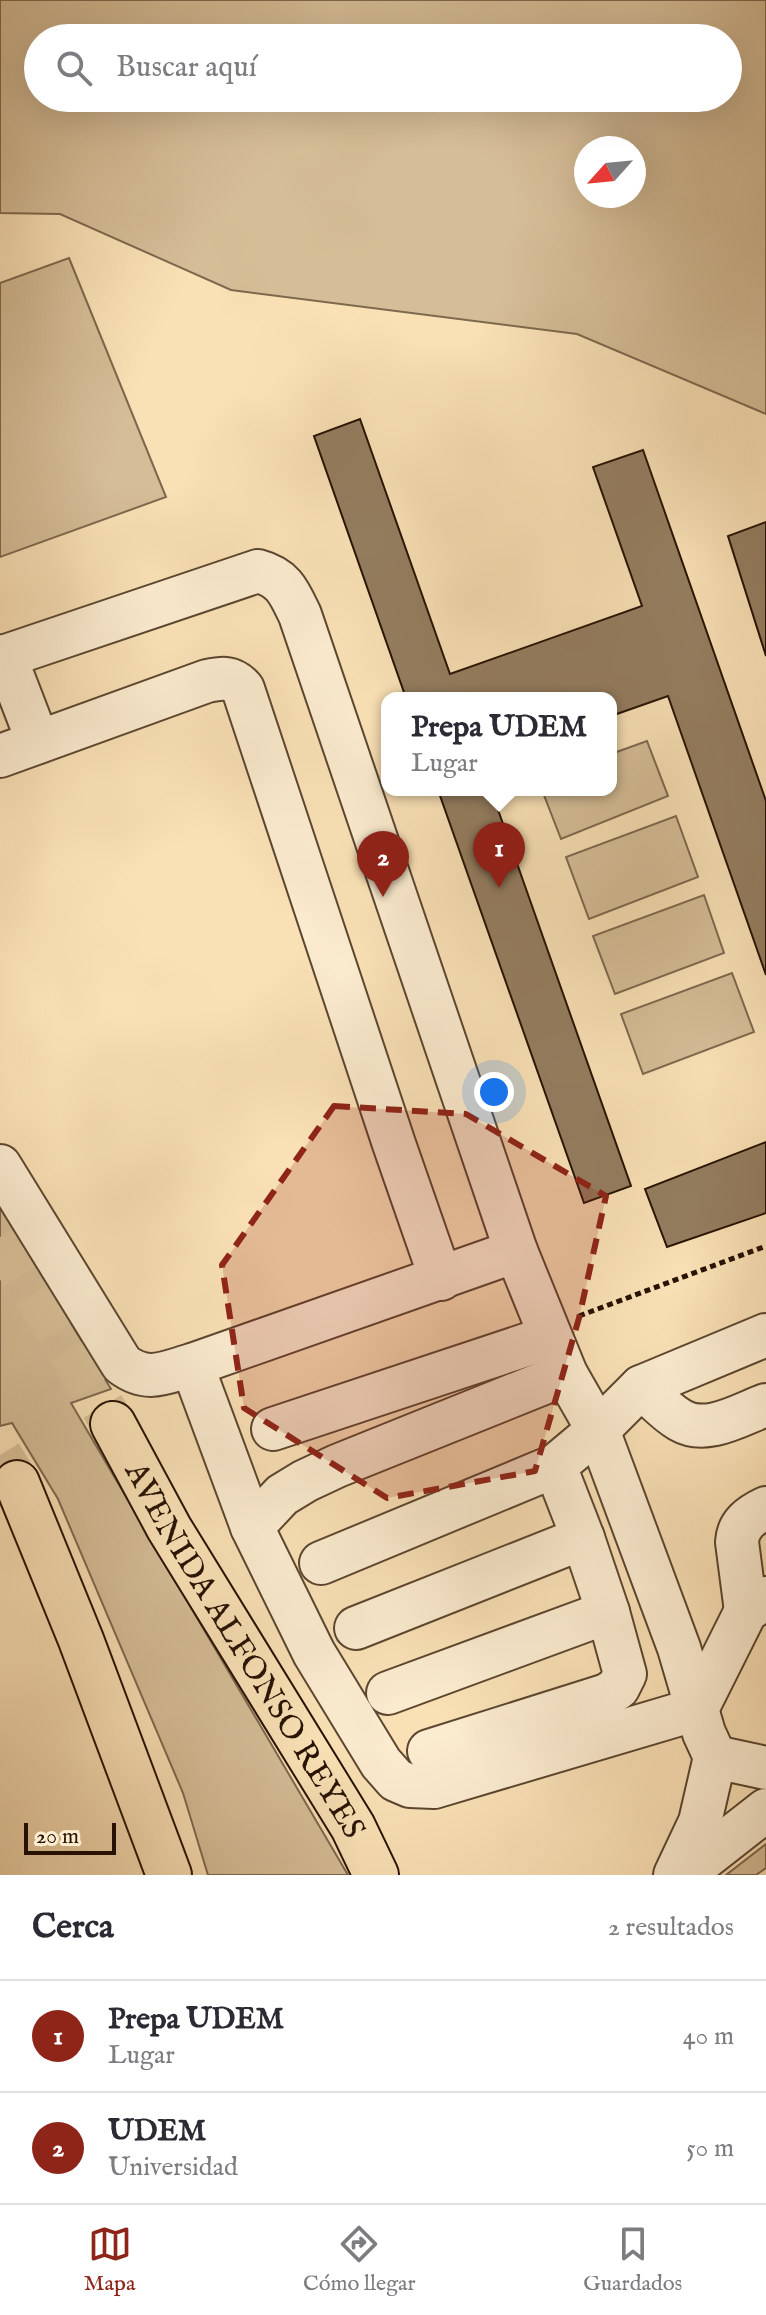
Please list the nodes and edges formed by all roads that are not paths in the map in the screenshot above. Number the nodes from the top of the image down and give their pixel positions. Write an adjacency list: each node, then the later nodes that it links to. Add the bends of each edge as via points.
1 (2, 657): 2 (street); 4 (street, via 258,571 282,583 300,615)
2 (19, 749): 5 (street, via 207,681 237,681)
3 (0, 1166): 8 (street, via 122,1364 149,1377)
4 (516, 1251): 5 (street); 7 (street)
5 (441, 1279): 8 (street)
6 (766, 1335): 9 (street)
7 (555, 1346): 12 (street); 13 (street); 17 (street, via 305,1481 282,1495)
8 (192, 1365): 17 (street)
9 (641, 1387): 10 (street, via 680,1420 701,1427); 13 (street)
10 (766, 1405)
11 (113, 1424): 29 (main road, AVENIDA ALFONSO REYES, via 169,1528)
12 (273, 1429)
13 (598, 1430): 14 (street); 24 (street)
14 (555, 1466): 18 (street); 19 (street)
15 (17, 1483): 30 (main road)
16 (766, 1508): 20 (street, via 737,1532)
17 (252, 1527): 24 (street, via 314,1653 381,1763 410,1786 434,1787)
18 (583, 1538): 21 (street); 22 (street)
19 (321, 1563)
20 (756, 1604): 24 (street)
21 (608, 1612): 23 (street); 25 (street, via 625,1674 618,1688)
22 (356, 1628)
23 (388, 1693)
24 (697, 1709): 26 (street)
25 (429, 1751)
26 (715, 1757): 27 (street); 33 (street, via 700,1822)
27 (766, 1768)
28 (766, 1810): 34 (street)
29 (353, 1827): 31 (main road, AVENIDA ALFONSO REYES); 32 (main road)
30 (169, 1875)
31 (376, 1875)
32 (394, 1875)
33 (675, 1875)
34 (683, 1875)

